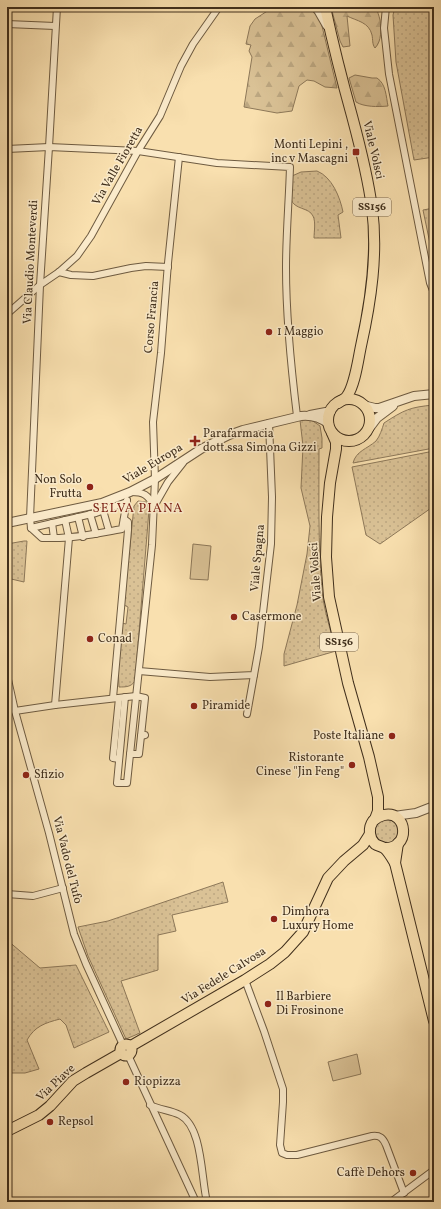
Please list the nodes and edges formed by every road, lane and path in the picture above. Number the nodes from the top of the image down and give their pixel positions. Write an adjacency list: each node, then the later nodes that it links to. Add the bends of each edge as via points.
1 (57, 7): 7 (street, Via Claudio Monteverdi)
2 (219, 7): 11 (street, Via Valle Fioretta, via 193,44 160,116)
3 (314, 7): 8 (street, via 324,21)
4 (325, 7): 8 (main road, Viale Volsci / SS156)
5 (386, 7): 16 (street, via 384,28 389,74)
6 (7, 24): 7 (street)
7 (55, 26): 9 (street, Via Claudio Monteverdi)
8 (334, 46): 18 (main road, Viale Volsci / SS156, via 363,160 372,209 374,259 369,311)
9 (49, 147): 10 (street); 11 (street); 15 (street, Via Claudio Monteverdi)
10 (7, 149)
11 (138, 151): 12 (street); 14 (street, Via Valle Fioretta, via 91,236 77,256)
12 (179, 157): 13 (street, Corso Francia); 23 (street, via 217,163 290,167 287,315)
13 (168, 267): 14 (street, via 146,266 93,276); 31 (street, Corso Francia, via 153,422)
14 (59, 272): 15 (street, Via Valle Fioretta)
15 (40, 285): 17 (street, Via Valle Fioretta); 37 (street, Via Claudio Monteverdi)
16 (434, 293)
17 (7, 314)
18 (356, 372): 21 (main road, Viale Volsci / SS156, via 354,393); 22 (main road, Viale Volsci / SS156, via 347,396)
19 (434, 394): 20 (street, via 414,396)
20 (399, 402): 21 (street, via 375,408); 27 (street, via 377,418)
21 (360, 403): 22 (main road, via 347,400); 27 (main road, Viale Volsci / SS156, via 369,412)
22 (334, 407): 24 (street); 26 (main road, SS156, via 328,419)
23 (297, 416): 24 (street, Viale Europa); 25 (street, Viale Europa)
24 (307, 416): 26 (street, via 324,420)
25 (269, 424): 29 (street, Viale Europa, via 229,435); 50 (street, Viale Spagna, via 271,544)
26 (331, 428): 28 (main road, via 340,439); 30 (main road, SS156, via 336,442)
27 (368, 430): 28 (main road, SS156, via 361,438)
28 (350, 441): 30 (main road, SS156)
29 (189, 456): 31 (street, Viale Europa); 33 (street, via 168,482)
30 (335, 459): 57 (main road, Viale Volsci / SS156, via 327,517 329,597 348,683)
31 (155, 479): 32 (street, Viale Europa); 33 (street, Corso Francia)
32 (128, 496): 33 (street, via 143,493); 34 (street); 37 (street, Viale Europa); 38 (street)
33 (155, 506): 48 (street)
34 (103, 510): 35 (street); 43 (street)
35 (90, 514): 36 (street); 44 (street)
36 (78, 517): 39 (street); 45 (street)
37 (30, 518): 40 (street, Viale Europa); 42 (street, Via Claudio Monteverdi)
38 (124, 519): 43 (street, via 122,529); 52 (street, via 128,522 128,530)
39 (65, 520): 41 (street); 47 (street)
40 (7, 523)
41 (52, 523): 42 (street); 46 (street)
42 (31, 528): 46 (street, via 42,538)
43 (109, 532): 44 (street)
44 (96, 534): 45 (street)
45 (83, 537): 47 (street)
46 (54, 538): 47 (street)
47 (69, 538): 53 (street)
48 (139, 671): 50 (street, via 210,677); 51 (street)
49 (7, 674): 54 (street, Via Vado del Tufo)
50 (254, 675): 55 (street, Viale Spagna)
51 (136, 696): 52 (street); 56 (street); 56 (street, via 145,698 143,735 139,754)
52 (119, 697): 53 (street); 56 (street, via 117,782 127,783)
53 (55, 705): 54 (street)
54 (15, 711): 68 (street, Via Vado del Tufo)
55 (247, 714)
56 (130, 754)
57 (378, 797): 60 (main road, Viale Volsci / SS156); 61 (main road, Viale Volsci / SS156)
58 (434, 806): 59 (street)
59 (416, 813): 60 (street); 62 (street)
60 (392, 816): 61 (main road, via 382,815); 62 (main road, SS156, via 401,822)
61 (376, 819): 63 (main road, SS156, via 370,827)
62 (403, 829): 64 (main road, via 402,838)
63 (370, 834): 65 (main road, via 372,840); 66 (main road, Via Fedele Calvosa)
64 (398, 843): 65 (main road, via 393,847); 67 (main road)
65 (381, 847): 66 (main road, Via Fedele Calvosa); 67 (main road)
66 (355, 852): 70 (main road, Via Fedele Calvosa, via 328,878 303,932 270,964)
67 (395, 863): 71 (main road)
68 (63, 888): 69 (street, via 33,896); 72 (street, Via Vado del Tufo, via 74,934)
69 (7, 894)
70 (245, 980): 72 (main road, Via Fedele Calvosa); 76 (street, via 282,1089 282,1152 296,1155 380,1136 384,1140)
71 (434, 1021)
72 (126, 1050): 73 (street, Via Vado del Tufo); 74 (main road, Via Piave, via 73,1081 39,1115)
73 (150, 1105): 77 (street, Via Vado del Tufo); 78 (street, via 180,1115 191,1127 199,1148)
74 (7, 1131)
75 (434, 1170): 76 (street)
76 (404, 1193): 79 (street)
77 (196, 1202)
78 (207, 1202)
79 (391, 1202)

